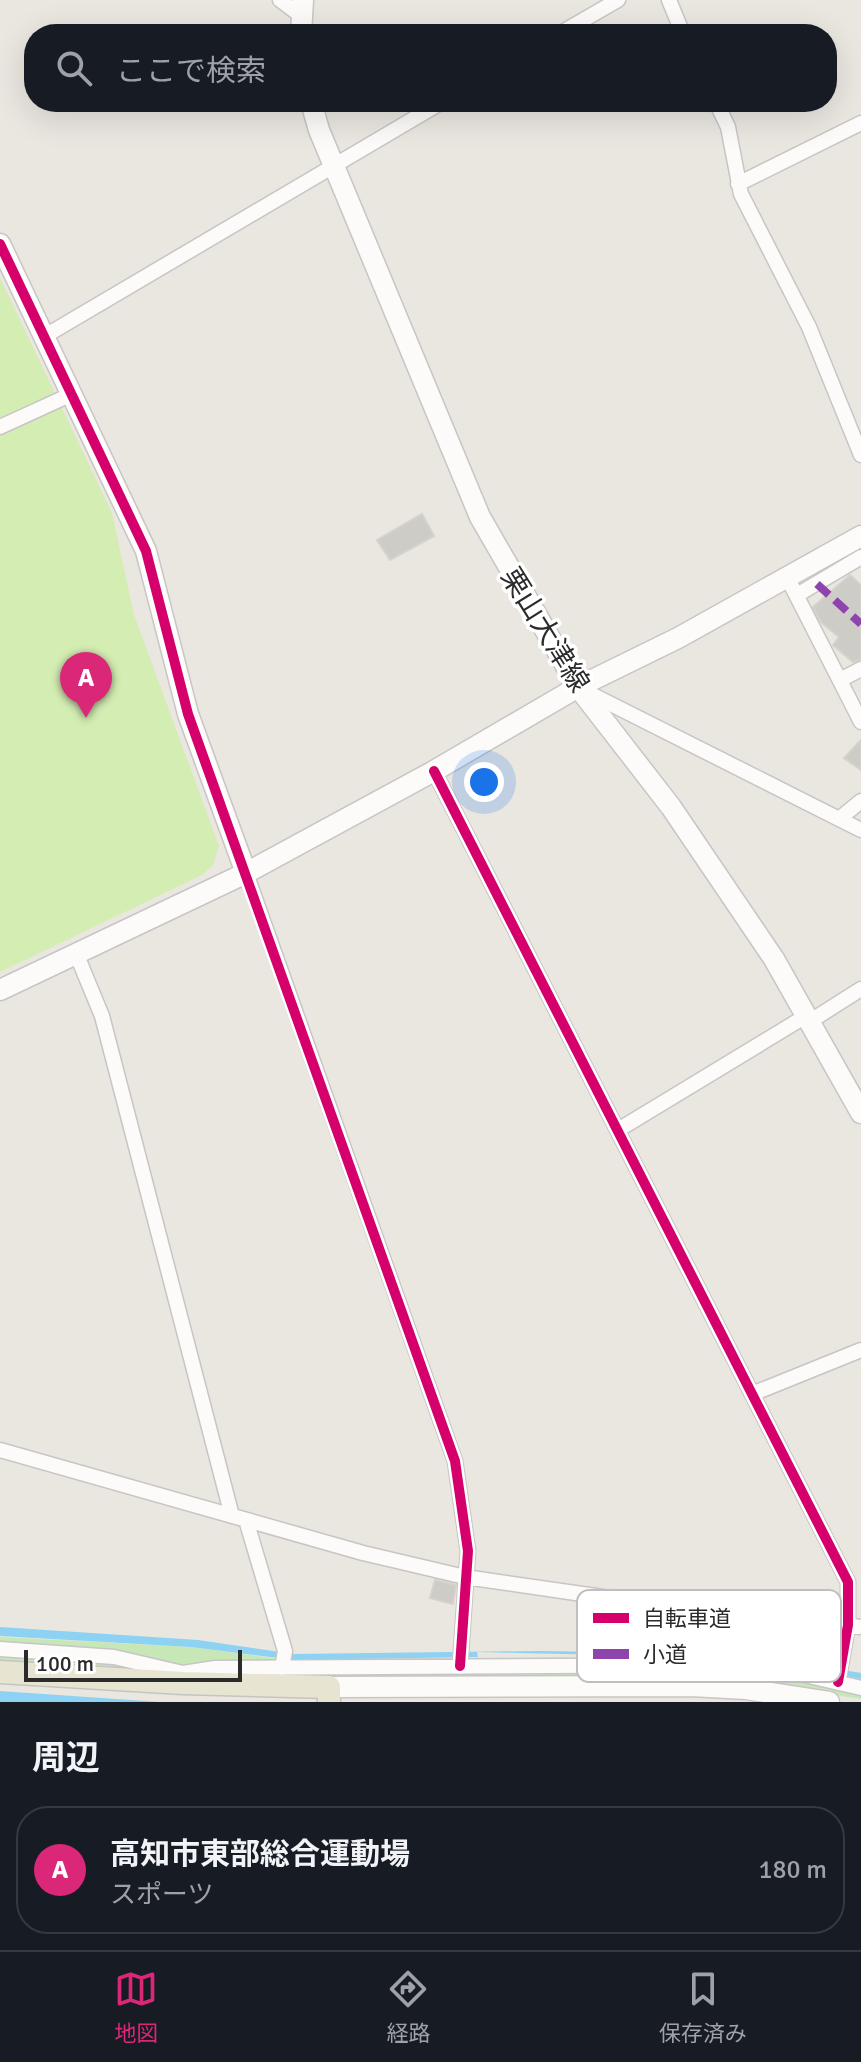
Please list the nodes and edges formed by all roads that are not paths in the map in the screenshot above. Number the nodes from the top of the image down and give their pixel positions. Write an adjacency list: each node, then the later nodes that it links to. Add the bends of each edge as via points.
1 (280, 0): 4 (street)
2 (618, 0): 5 (street)
3 (669, 0): 6 (street)
4 (301, 16)
5 (576, 24)
6 (679, 24)
7 (315, 112): 11 (street, 栗山大津線)
8 (425, 112): 11 (street)
9 (721, 112): 12 (street)
10 (861, 123): 12 (street)
11 (334, 165): 14 (street); 23 (street, 栗山大津線, via 480,517)
12 (738, 184): 17 (street, via 809,327)
13 (0, 244): 14 (street)
14 (45, 336): 15 (street)
15 (72, 394): 16 (street); 29 (street, via 146,551 188,714)
16 (0, 427)
17 (861, 455)
18 (861, 536): 19 (street)
19 (854, 560): 20 (street)
20 (792, 586): 22 (street); 23 (street)
21 (861, 669): 22 (street)
22 (840, 680): 24 (street)
23 (578, 687): 25 (street); 27 (street); 33 (street, 栗山大津線, via 671,807 774,959)
24 (861, 722)
25 (434, 771): 29 (street); 35 (street)
26 (861, 801): 27 (street)
27 (839, 819): 28 (street)
28 (861, 830)
29 (246, 873): 30 (street); 40 (street, via 455,1461 468,1551)
30 (76, 953): 32 (street); 39 (street, via 102,1016)
31 (861, 989): 33 (street)
32 (0, 990)
33 (807, 1019): 34 (street, 栗山大津線); 35 (street)
34 (861, 1113)
35 (618, 1130): 37 (street)
36 (861, 1350): 37 (street)
37 (752, 1394): 42 (street, via 848,1582)
38 (0, 1450): 39 (street)
39 (239, 1518): 40 (street); 46 (street, via 285,1651)
40 (465, 1577): 41 (street); 44 (street)
41 (577, 1593)
42 (854, 1626): 47 (street)
43 (0, 1649): 50 (street, via 114,1657)
44 (460, 1666): 45 (street); 46 (street)
45 (577, 1666)
46 (282, 1668): 50 (street, via 215,1668)
47 (841, 1671)
48 (0, 1672): 50 (main road)
49 (841, 1675): 51 (street)
50 (183, 1678): 52 (main road)
51 (861, 1688)
52 (329, 1695): 53 (street, via 691,1686)
53 (829, 1702)

